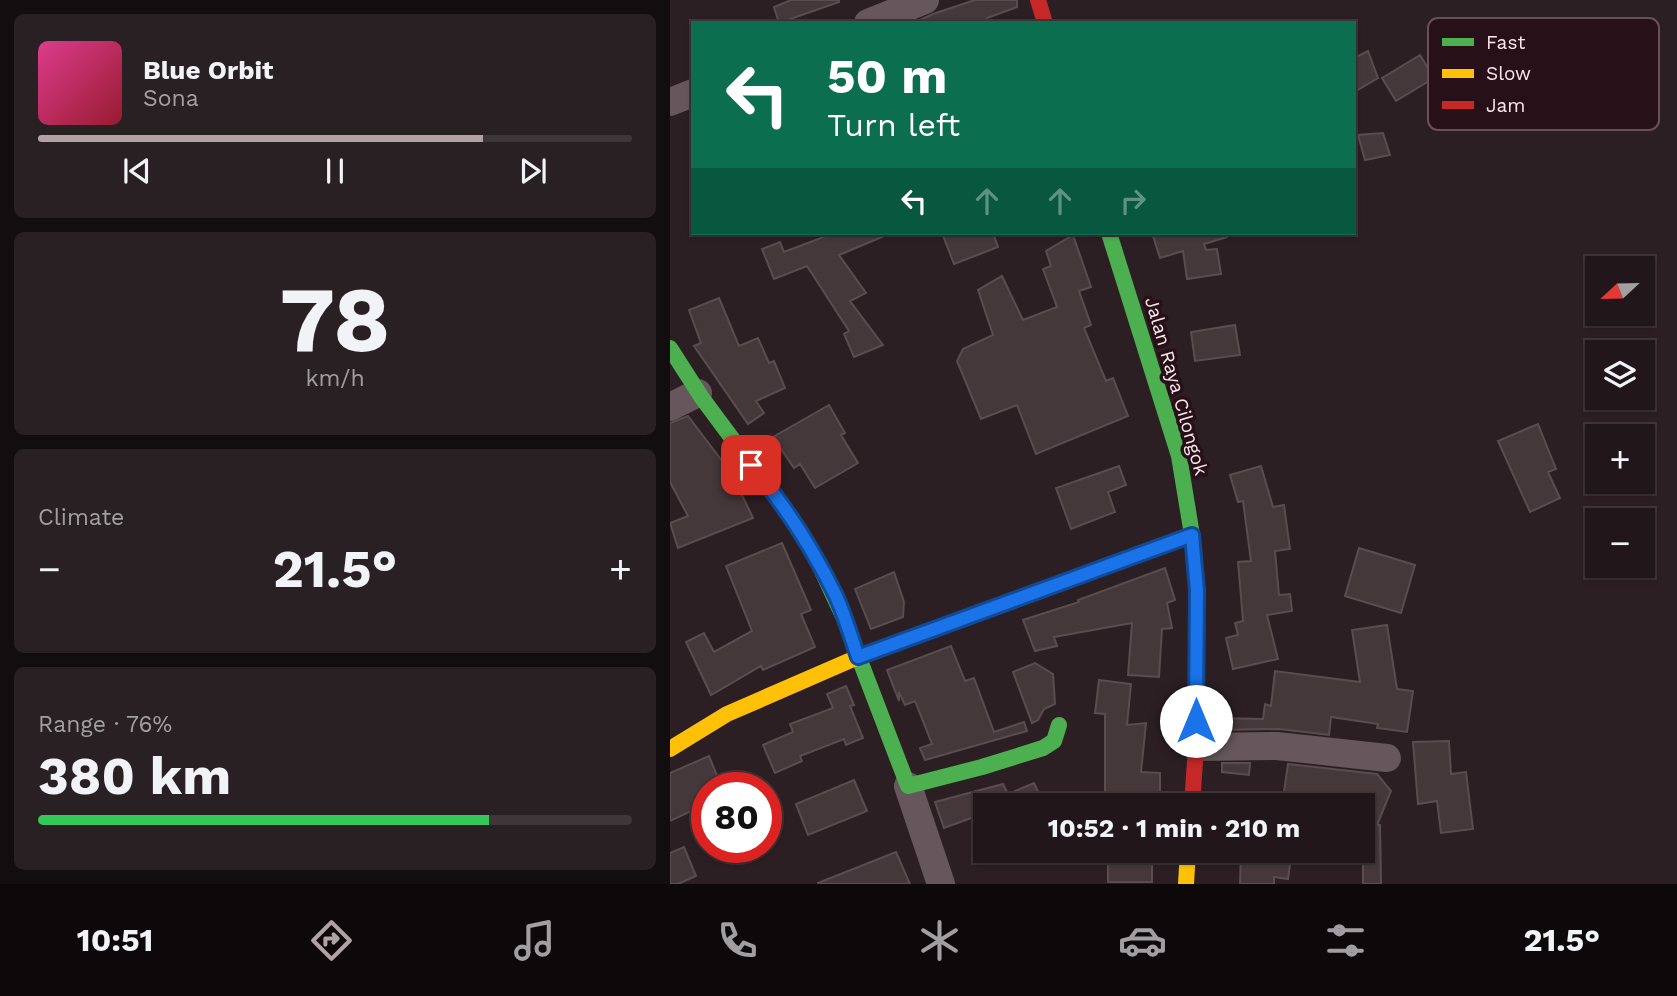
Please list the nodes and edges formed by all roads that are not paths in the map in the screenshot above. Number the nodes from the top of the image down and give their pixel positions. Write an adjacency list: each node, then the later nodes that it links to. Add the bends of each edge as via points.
1 (925, 0): 3 (street)
2 (1038, 0): 4 (main road)
3 (873, 21)
4 (1044, 21)
5 (691, 94): 6 (street)
6 (670, 102)
7 (1110, 235): 11 (main road, Jalan Raya Cilongok, via 1179,456)
8 (670, 348): 9 (main road)
9 (698, 393): 10 (street); 12 (main road, via 809,545 837,598)
10 (670, 407)
11 (1192, 535): 12 (main road); 14 (main road, Jalan Raya Cilongok, via 1197,590)
12 (858, 657): 15 (main road, via 727,714); 17 (main road)
13 (1059, 725): 17 (main road, via 1049,747 1036,753)
14 (1196, 747): 16 (street, via 1277,746); 18 (main road, Jalan Raya Cilongok)
15 (670, 749)
16 (1387, 758)
17 (908, 786): 20 (street)
18 (1193, 793)
19 (1187, 863): 21 (main road)
20 (941, 884)
21 (1186, 884)

